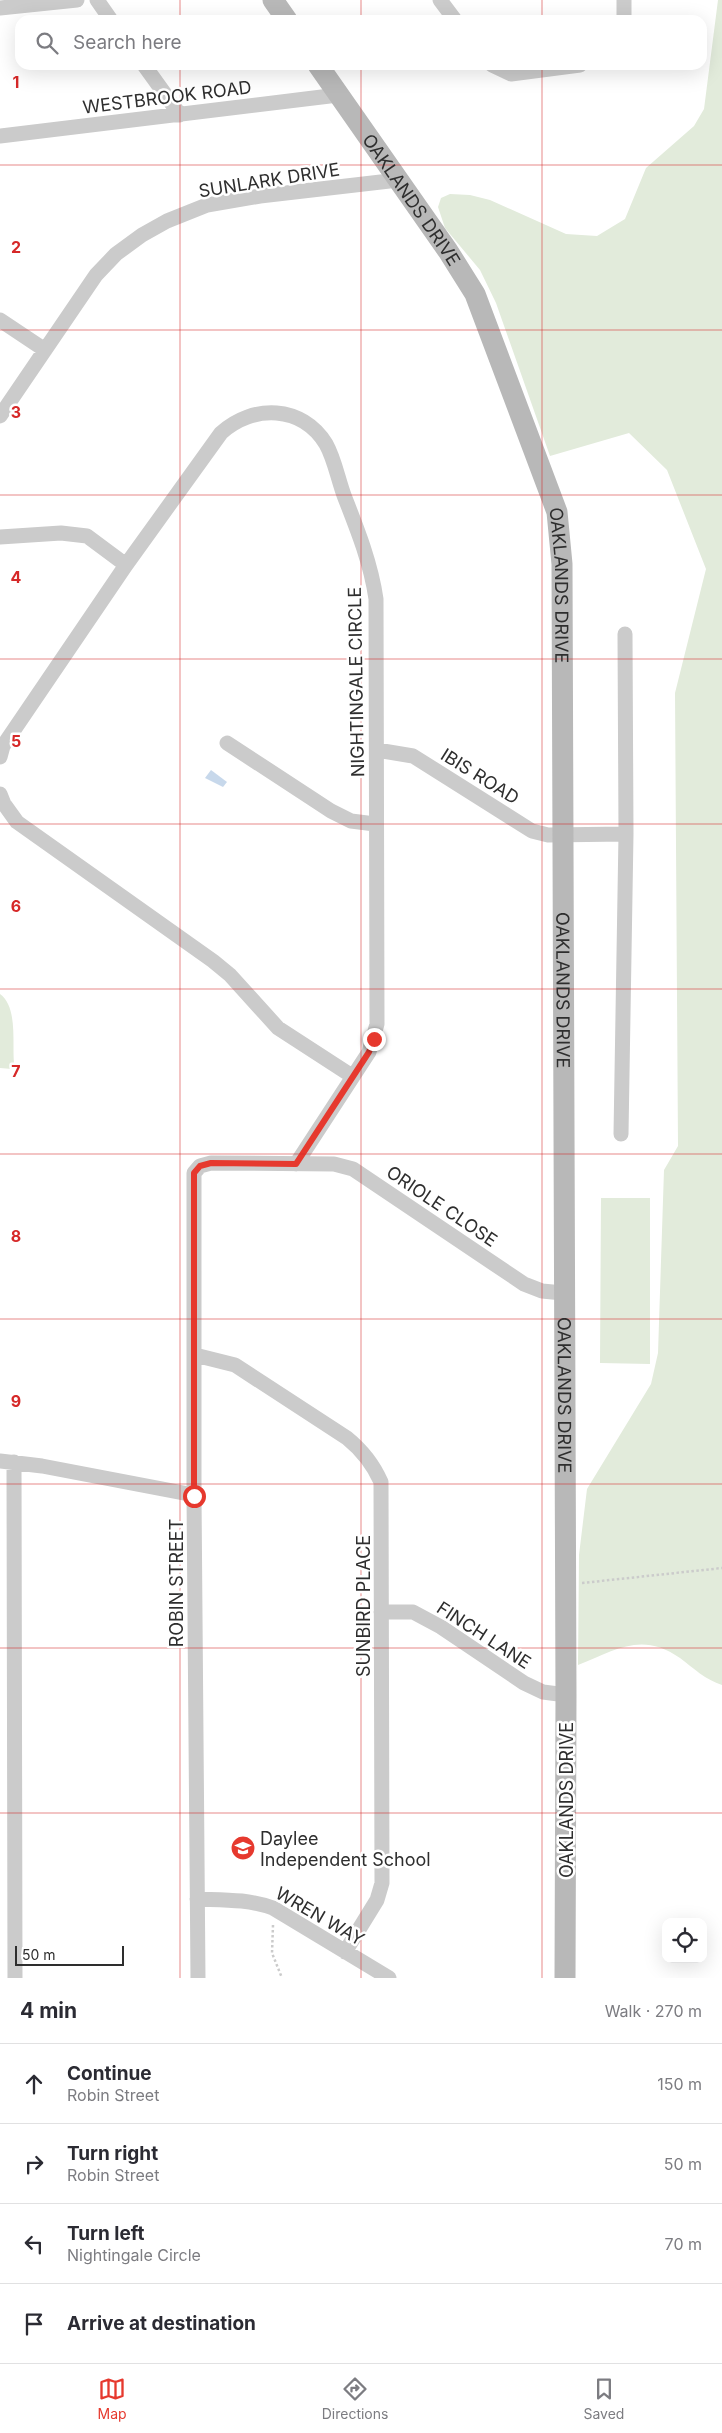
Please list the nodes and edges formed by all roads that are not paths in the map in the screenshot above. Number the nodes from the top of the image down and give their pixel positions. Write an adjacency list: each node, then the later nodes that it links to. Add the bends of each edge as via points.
1 (78, 0): 6 (street)
2 (97, 0): 7 (street)
3 (273, 0): 8 (street)
4 (440, 0): 9 (street)
5 (624, 0): 10 (street)
6 (0, 8)
7 (108, 15)
8 (284, 15)
9 (451, 15)
10 (624, 15)
11 (148, 70): 16 (street)
12 (321, 70): 15 (street, OAKLANDS DRIVE)
13 (502, 70): 14 (street, via 510,74)
14 (541, 70)
15 (338, 95): 16 (street, WESTBROOK ROAD); 18 (street, OAKLANDS DRIVE)
16 (180, 115): 17 (street, WESTBROOK ROAD)
17 (0, 136)
18 (398, 180): 20 (street, SUNLARK DRIVE, via 260,196 216,204 167,221 116,254 96,275); 30 (street, OAKLANDS DRIVE, via 475,294 557,512 562,564)
19 (0, 320): 20 (street)
20 (45, 350): 21 (street, SUNLARK DRIVE)
21 (0, 416)
22 (0, 537): 23 (street, via 62,533 87,536)
23 (126, 565): 26 (street, NIGHTINGALE CIRCLE, via 194,467 229,425 249,415 271,412 293,416 312,427 331,454 373,578 376,599); 27 (street, NIGHTINGALE CIRCLE, via 3,746)
24 (625, 634): 31 (street)
25 (227, 743): 29 (street, via 331,811 351,821)
26 (377, 750): 29 (street, NIGHTINGALE CIRCLE); 30 (street, IBIS ROAD, via 413,756 532,831)
27 (0, 757)
28 (0, 794): 32 (street, via 17,822 213,962 230,975 278,1028)
29 (375, 824): 32 (street, NIGHTINGALE CIRCLE, via 377,1024 369,1052)
30 (562, 834): 31 (street, IBIS ROAD); 35 (street, OAKLANDS DRIVE)
31 (626, 834): 33 (street)
32 (352, 1076): 34 (street, NIGHTINGALE CIRCLE)
33 (620, 1134)
34 (296, 1164): 35 (street, ORIOLE CLOSE, via 334,1164 353,1169 524,1284 542,1291); 36 (street, ROBIN STREET, via 211,1163 200,1166 194,1173)
35 (563, 1293): 40 (street, OAKLANDS DRIVE)
36 (196, 1355): 38 (street, ROBIN STREET); 39 (street, SUNBIRD PLACE, via 235,1365 347,1438 373,1465 381,1482 383,1500)
37 (7, 1462): 38 (street); 43 (street)
38 (194, 1496): 41 (street, ROBIN STREET)
39 (381, 1612): 40 (street, FINCH LANE, via 413,1612 524,1683 543,1692); 42 (street, SUNBIRD PLACE, via 382,1883 377,1900)
40 (566, 1695): 46 (street, OAKLANDS DRIVE)
41 (198, 1899): 42 (street, WREN WAY, via 257,1902); 44 (street, ROBIN STREET)
42 (345, 1952): 45 (street, WREN WAY)
43 (15, 1978)
44 (198, 1978)
45 (389, 1978)
46 (565, 1978)

